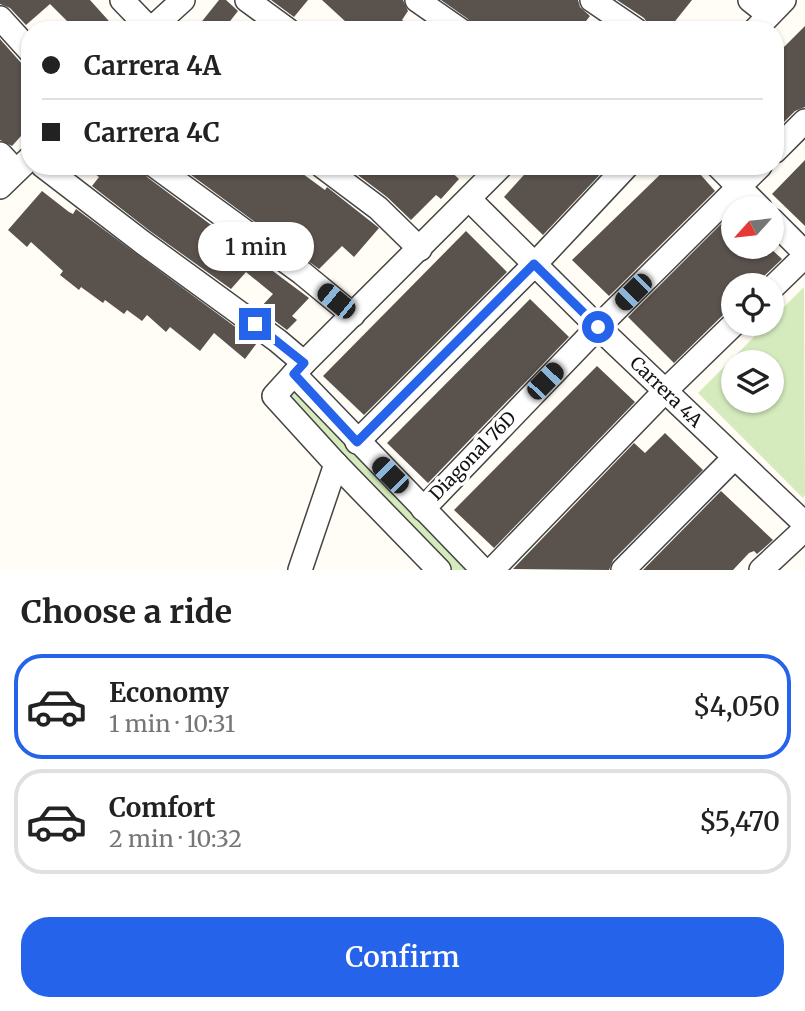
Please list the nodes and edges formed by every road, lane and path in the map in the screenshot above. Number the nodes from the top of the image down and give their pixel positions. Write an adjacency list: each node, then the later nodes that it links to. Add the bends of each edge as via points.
1 (122, 0): 9 (street)
2 (183, 0): 10 (street)
3 (247, 0): 11 (street)
4 (417, 0): 12 (street)
5 (592, 0): 13 (street)
6 (750, 0): 7 (street)
7 (769, 15)
8 (0, 18): 14 (street)
9 (142, 21)
10 (159, 21)
11 (276, 21)
12 (447, 21)
13 (623, 21)
14 (21, 41)
15 (805, 121): 16 (street)
16 (784, 142)
17 (55, 175): 35 (street, via 278,341)
18 (167, 175): 32 (street)
19 (334, 175): 28 (street, via 378,208)
20 (486, 175): 26 (street)
21 (618, 175): 30 (street)
22 (727, 175): 24 (street)
23 (751, 175): 24 (street, Diagonal 76D)
24 (739, 187): 25 (street); 33 (street, Diagonal 76D)
25 (748, 196)
26 (469, 199): 28 (street); 30 (street, Carrera 4A)
27 (784, 232): 29 (street)
28 (420, 249): 32 (street)
29 (805, 254): 31 (street)
30 (534, 264): 33 (street, Carrera 4A); 37 (street)
31 (784, 276)
32 (353, 315): 35 (street)
33 (598, 327): 36 (street, Carrera 4A); 40 (street, Diagonal 76D)
34 (722, 336): 36 (street)
35 (299, 369): 37 (street); 39 (street, via 274,396)
36 (665, 391): 38 (street, Carrera 4A); 45 (street)
37 (357, 442): 40 (street)
38 (734, 458): 41 (street, Carrera 4A); 46 (street)
39 (336, 464): 42 (street); 43 (street)
40 (423, 509): 44 (street)
41 (805, 527): 47 (street)
42 (300, 570)
43 (439, 570)
44 (484, 570)
45 (492, 570)
46 (623, 570)
47 (761, 570)

